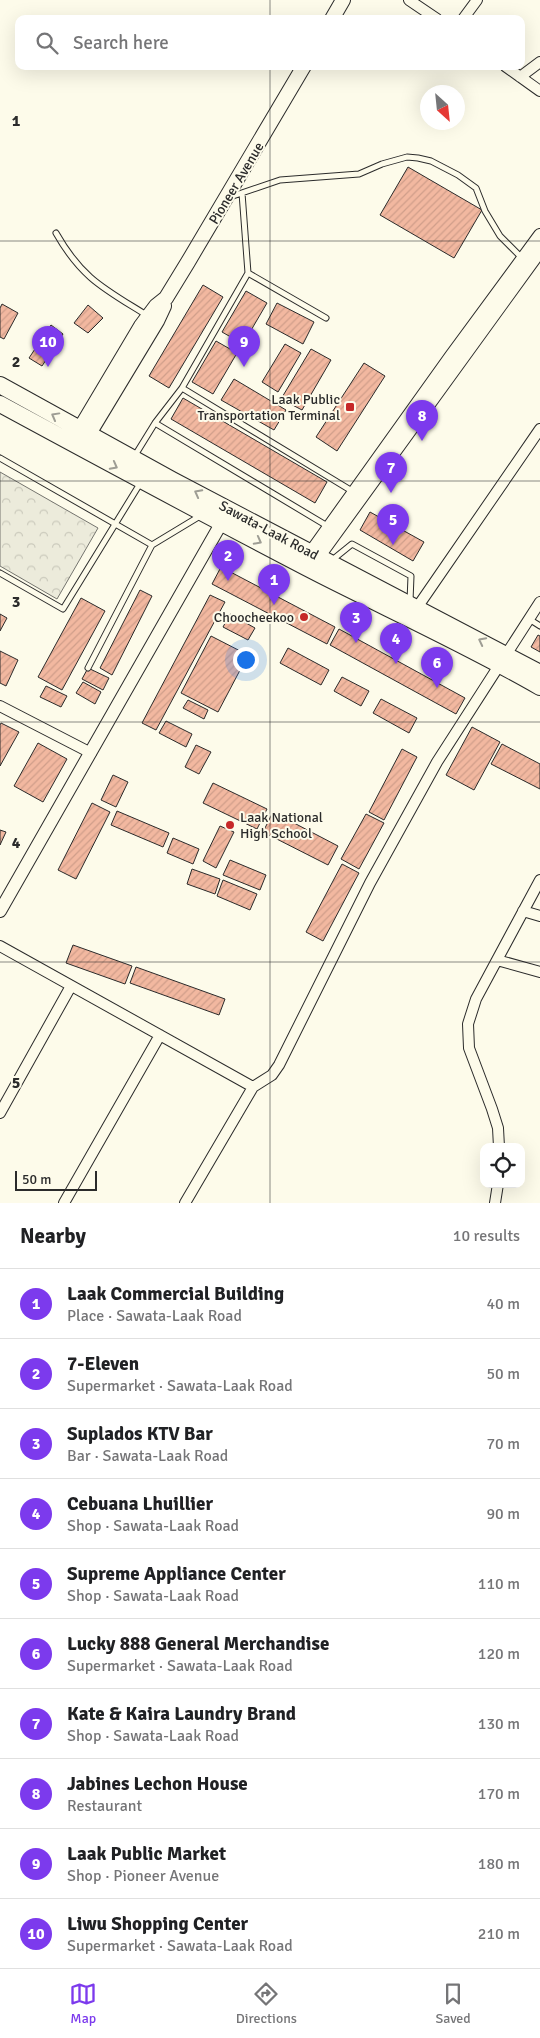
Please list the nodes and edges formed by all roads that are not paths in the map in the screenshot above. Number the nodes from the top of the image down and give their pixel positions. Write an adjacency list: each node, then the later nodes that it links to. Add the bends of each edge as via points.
1 (343, 0): 4 (main road)
2 (409, 0): 5 (street)
3 (477, 0): 6 (street)
4 (334, 15)
5 (431, 15)
6 (466, 15)
7 (540, 62): 10 (street)
8 (302, 70): 13 (main road, Pioneer Avenue)
9 (510, 70): 10 (street)
10 (520, 77): 11 (street)
11 (540, 91)
12 (242, 193): 13 (lane); 17 (lane, via 288,178 359,174 407,158 431,160 476,188 500,236); 18 (lane)
13 (227, 198): 20 (main road, Pioneer Avenue, via 166,298 156,306)
14 (56, 233): 20 (lane, via 68,253 96,284)
15 (540, 235): 17 (street)
16 (540, 251): 30 (street)
17 (523, 259): 30 (street)
18 (248, 273): 19 (lane); 21 (lane)
19 (326, 318)
20 (153, 319): 26 (main road, Pioneer Avenue)
21 (182, 388): 24 (lane); 30 (lane)
22 (6, 389): 23 (lane); 26 (main road, Sawata-Laak Road, one-way to 22)
23 (2, 408): 26 (main road, Sawata-Laak Road)
24 (155, 423): 28 (lane); 34 (lane)
25 (540, 429): 39 (street)
26 (80, 439): 28 (main road, Sawata-Laak Road); 29 (main road, Sawata-Laak Road, one-way to 29)
27 (0, 458): 33 (lane)
28 (134, 458): 36 (main road, Sawata-Laak Road, one-way to 28)
29 (141, 481): 31 (main road, Sawata-Laak Road); 33 (lane)
30 (357, 494): 34 (street)
31 (204, 513): 32 (main road, Sawata-Laak Road); 35 (lane)
32 (222, 522): 36 (main road, Sawata-Laak Road, one-way to 36); 47 (street)
33 (115, 524): 35 (lane); 37 (lane, via 63,609)
34 (332, 529): 36 (street)
35 (152, 545): 43 (lane)
36 (314, 561): 39 (main road, Sawata-Laak Road); 39 (lane, via 352,544 411,576)
37 (0, 573)
38 (540, 602): 40 (street)
39 (412, 610): 42 (main road, Sawata-Laak Road)
40 (529, 619): 41 (lane); 42 (street)
41 (540, 626)
42 (502, 658): 44 (main road, Sawata-Laak Road); 45 (main road, Sawata-Laak Road); 57 (street, via 398,831 279,1064 272,1074)
43 (88, 668)
44 (540, 673)
45 (540, 687)
46 (0, 706): 47 (street)
47 (91, 753): 49 (street)
48 (540, 880): 50 (street)
49 (0, 911)
50 (523, 911): 51 (street); 53 (street)
51 (540, 916)
52 (0, 946): 55 (street)
53 (497, 960): 54 (street); 59 (street, via 471,1012 467,1036 473,1062 498,1128)
54 (540, 972)
55 (71, 986): 56 (street); 58 (street)
56 (160, 1035): 57 (street); 61 (street)
57 (253, 1087): 62 (street)
58 (0, 1113)
59 (499, 1143)
60 (497, 1188): 63 (street)
61 (64, 1203)
62 (185, 1203)
63 (495, 1203)

